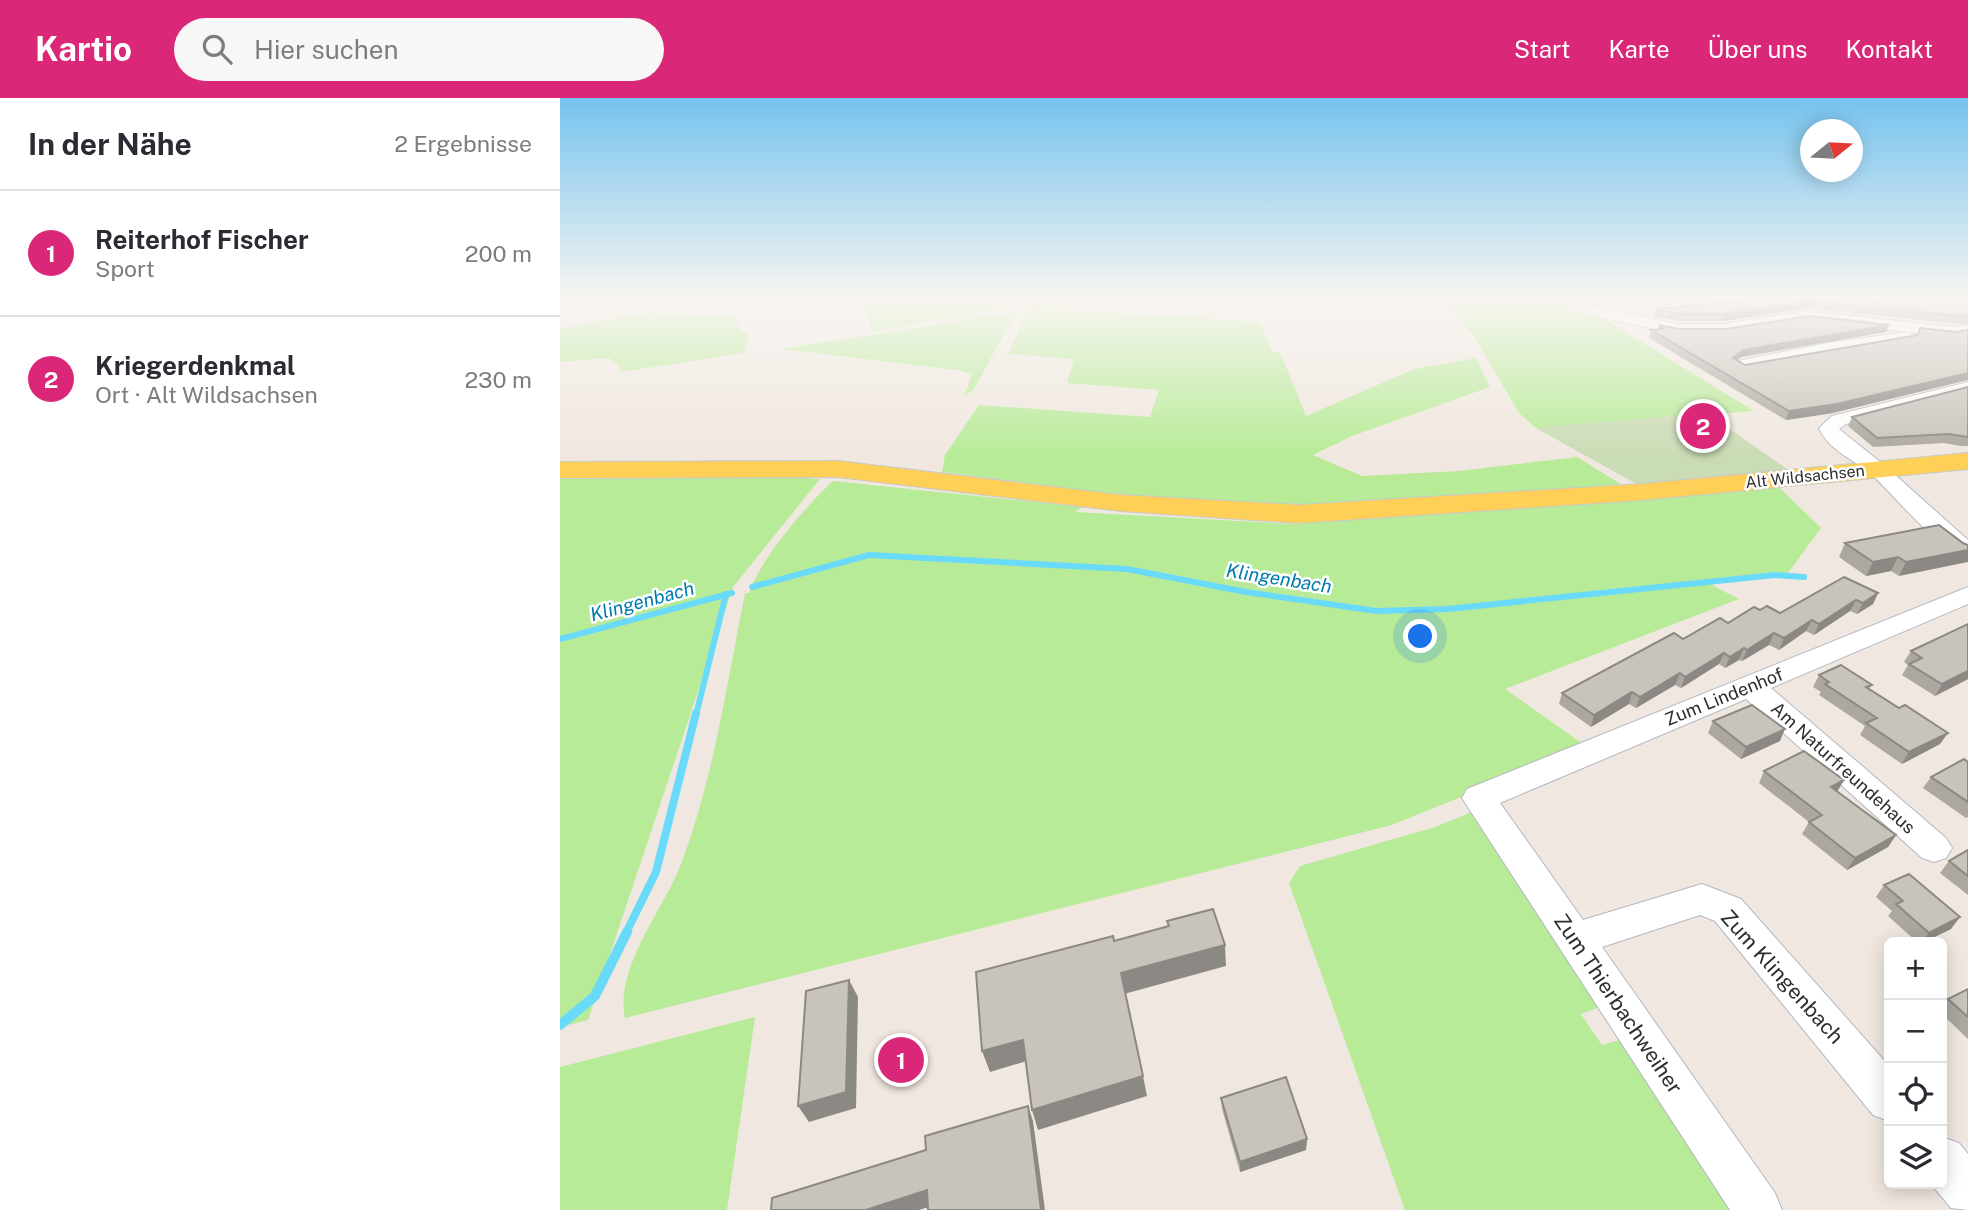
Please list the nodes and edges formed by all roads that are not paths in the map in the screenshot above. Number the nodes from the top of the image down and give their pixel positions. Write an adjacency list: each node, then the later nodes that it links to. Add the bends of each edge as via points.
1 (1813, 351): 2 (street)
2 (1742, 365)
3 (1968, 387): 5 (street, via 1839,420 1829,428 1832,436)
4 (1968, 461): 5 (main road, Alt Wildsachsen)
5 (1877, 469): 6 (main road, Alt Wildsachsen, via 1642,492 1299,514 1121,503 838,469); 7 (street)
6 (560, 470)
7 (1968, 552)
8 (1968, 594): 9 (street, Zum Lindenhof)
9 (1751, 687): 10 (street, Zum Lindenhof); 11 (street, Am Naturfreundehaus)
10 (1479, 798): 12 (street, Zum Thierbachweiher)
11 (1934, 848)
12 (1574, 939): 13 (street, Zum Klingenbach, via 1702,900 1728,910); 16 (street, Zum Thierbachweiher)
13 (1884, 1093)
14 (1947, 1166): 15 (street)
15 (1968, 1191)
16 (1758, 1210)

